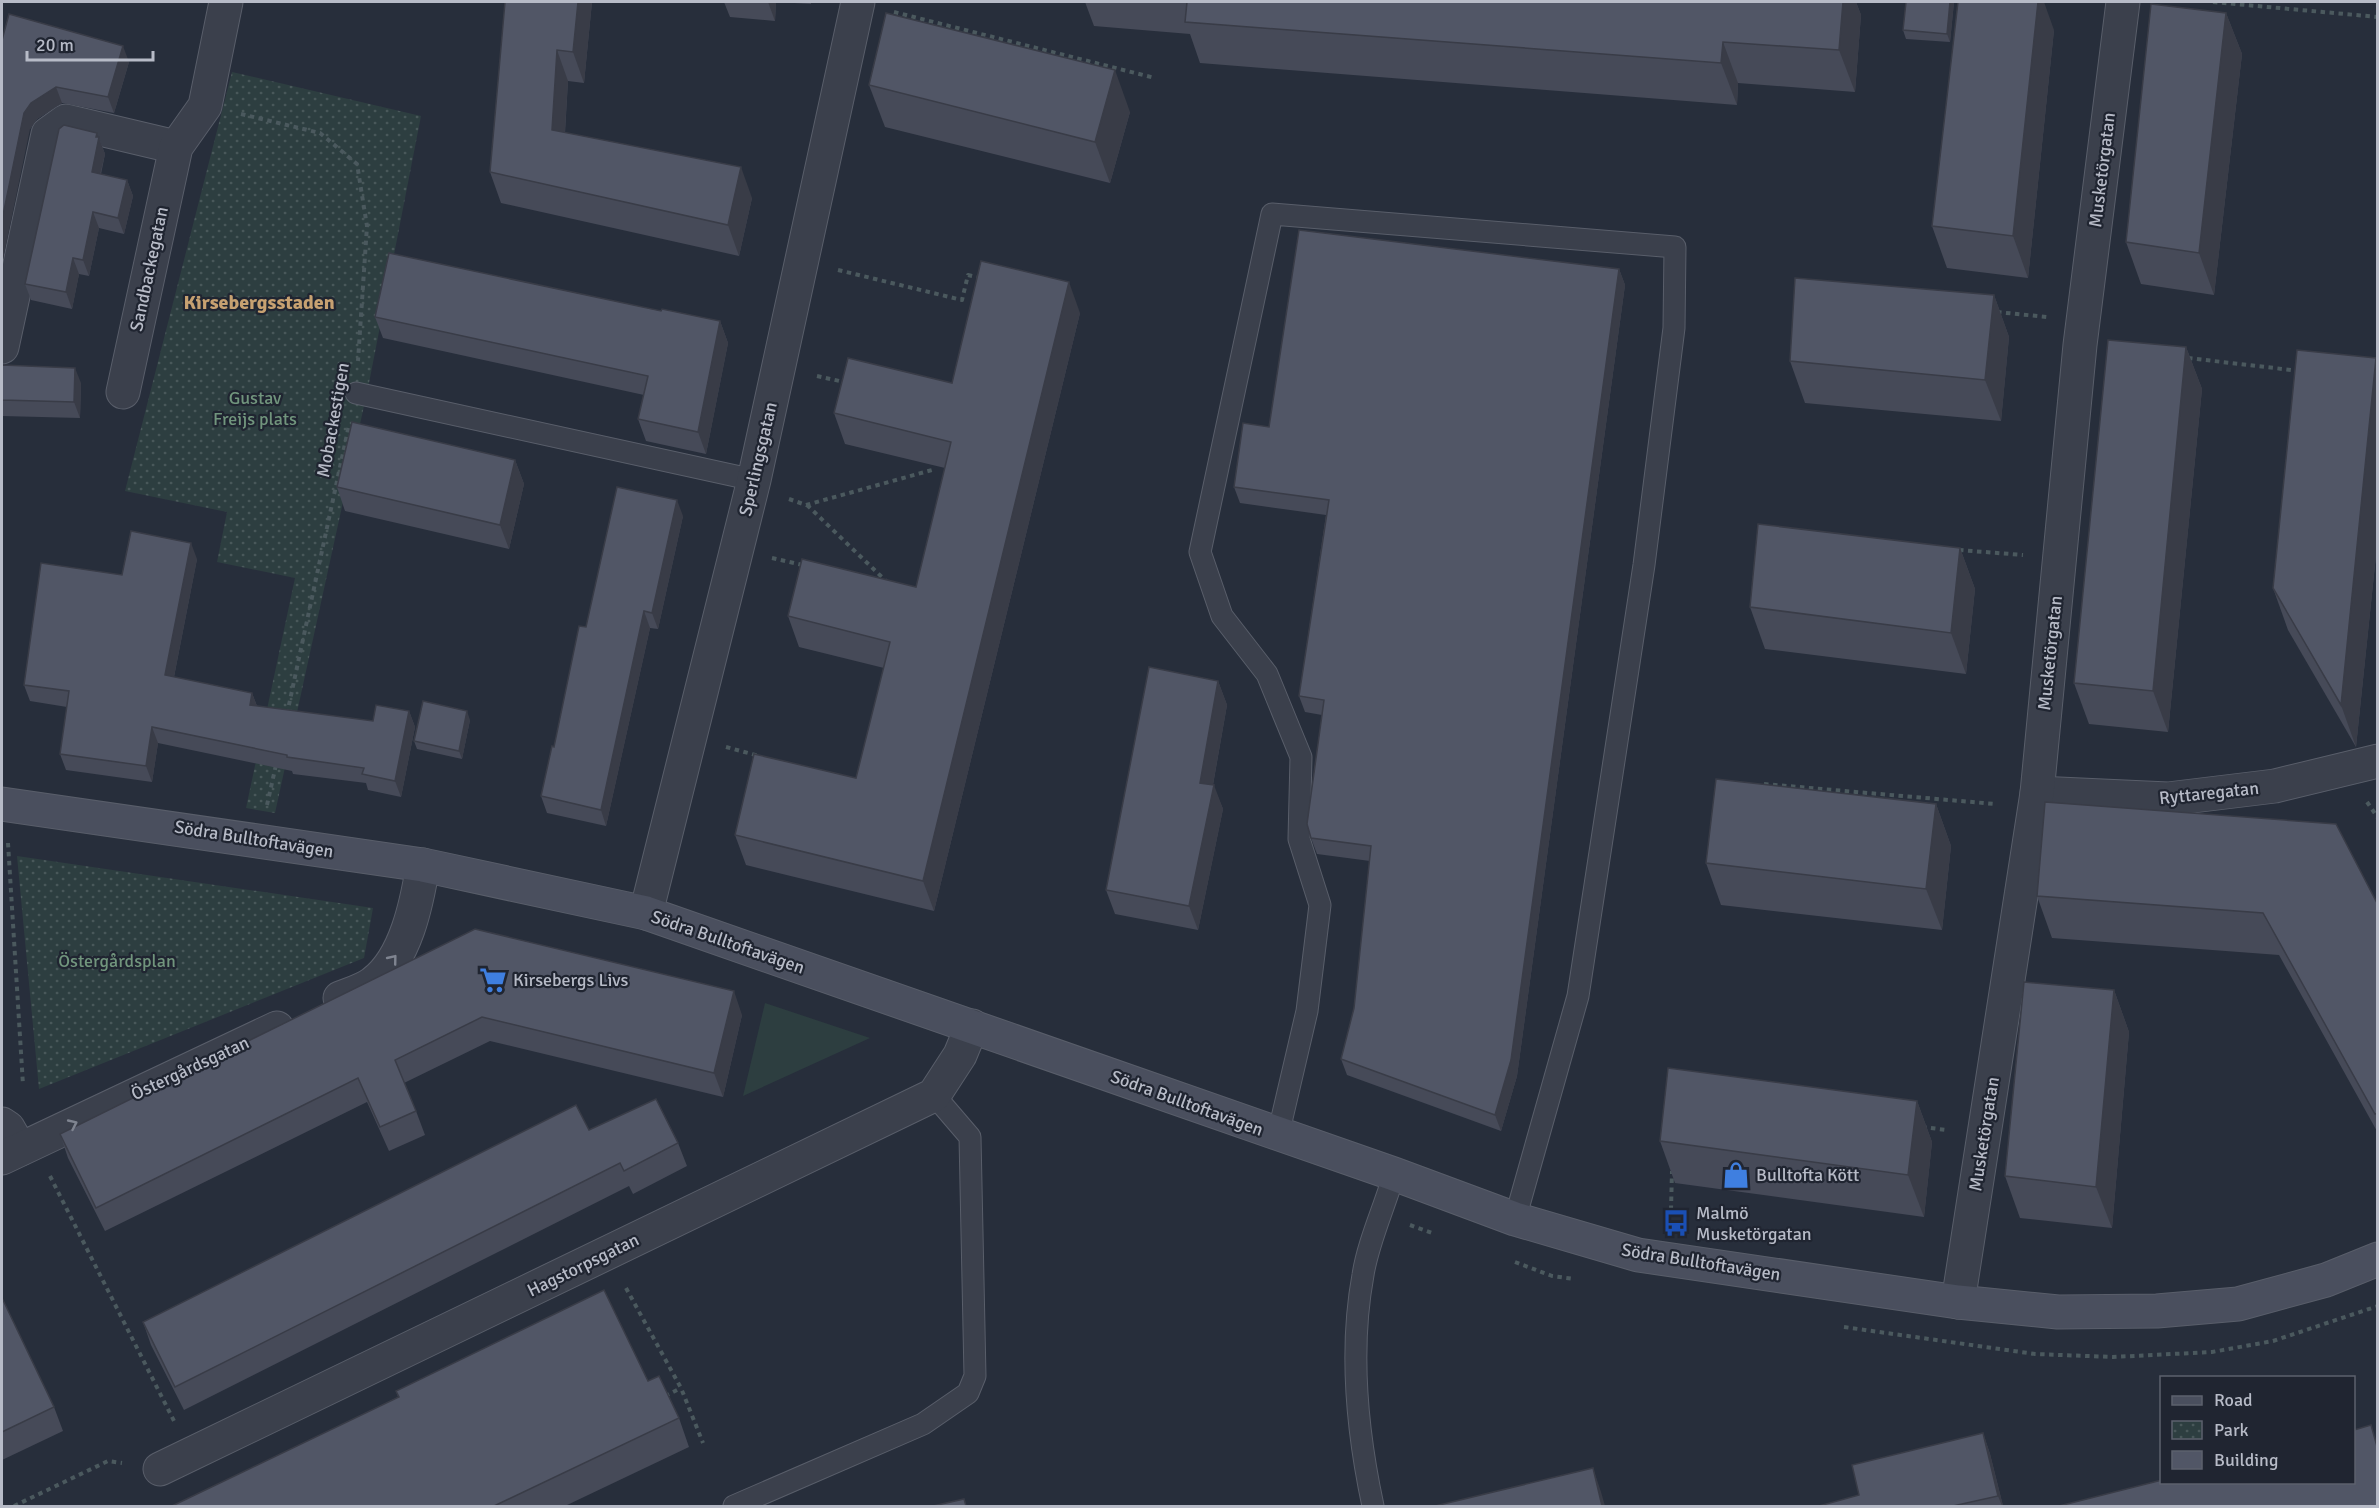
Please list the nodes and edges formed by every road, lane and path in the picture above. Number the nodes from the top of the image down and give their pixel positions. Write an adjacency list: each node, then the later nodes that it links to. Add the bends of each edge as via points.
1 (226, 2): 8 (street, Sandbackegatan)
2 (858, 2): 22 (street, Sperlingsgatan)
3 (2123, 2): 13 (street, Musketörgatan)
4 (2213, 2): 6 (path)
5 (894, 12): 7 (path)
6 (2378, 17)
7 (1155, 78)
8 (205, 106): 9 (street, Sandbackegatan); 20 (path, Mobackestigen, via 320,133 357,164 367,226)
9 (176, 147): 14 (street, via 66,121 48,134 4,323); 19 (street, Sandbackegatan)
10 (835, 269): 11 (path, via 962,300 968,275)
11 (989, 279)
12 (1995, 312): 13 (path)
13 (2083, 320): 27 (street, Musketörgatan)
14 (2, 347)
15 (2187, 358): 16 (path)
16 (2306, 372)
17 (813, 375): 18 (path)
18 (853, 384)
19 (123, 392)
20 (356, 393): 22 (lane); 30 (path, Mobackestigen)
21 (932, 470): 24 (path)
22 (754, 480): 41 (street, Sperlingsgatan)
23 (788, 499): 24 (path)
24 (806, 505): 29 (path)
25 (1953, 550): 27 (path)
26 (769, 557): 28 (path)
27 (2060, 557): 36 (street, Musketörgatan)
28 (810, 566)
29 (891, 585)
30 (286, 719)
31 (725, 747): 33 (path)
32 (278, 754): 39 (path)
33 (768, 758)
34 (2378, 761): 36 (street, Ryttaregatan, via 2275,786 2168,799)
35 (1752, 783): 36 (path)
36 (2036, 800): 47 (street, Musketörgatan)
37 (2, 804): 39 (street, Södra Bulltoftavägen)
38 (8, 836): 43 (path)
39 (260, 840): 40 (street, Södra Bulltoftavägen)
40 (423, 865): 41 (street, Södra Bulltoftavägen); 48 (street, Östergårdsgatan, one-way to 40, via 374,982 399,951 417,903)
41 (646, 913): 42 (street, Södra Bulltoftavägen)
42 (972, 1026): 44 (street, via 960,1055); 46 (street, Södra Bulltoftavägen)
43 (23, 1084)
44 (934, 1095): 53 (street, Hagstorpsgatan); 62 (lane, via 970,1137 975,1376 968,1392 923,1424)
45 (1912, 1126): 47 (path)
46 (1278, 1135): 50 (street, Södra Bulltoftavägen); 52 (lane, via 1306,1011 1320,905 1299,839 1300,757 1268,674 1222,616 1200,552 1272,214 1675,247 1674,328 1644,565 1578,996)
47 (1984, 1135): 55 (street, Musketörgatan)
48 (14, 1143): 59 (path)
49 (1673, 1164): 51 (path)
50 (1394, 1174): 52 (street, Södra Bulltoftavägen); 63 (lane, via 1363,1273 1356,1328 1357,1413)
51 (1671, 1210)
52 (1515, 1219): 55 (street, Södra Bulltoftavägen, via 1638,1255)
53 (606, 1253): 56 (path); 59 (street, Hagstorpsgatan)
54 (2378, 1259): 55 (street, Södra Bulltoftavägen, via 2326,1280 2238,1304 2157,1311 2058,1312)
55 (1958, 1302)
56 (681, 1388): 57 (path); 58 (path)
57 (659, 1399)
58 (703, 1443)
59 (190, 1454): 60 (street, Hagstorpsgatan)
60 (160, 1469): 61 (path, via 108,1461)
61 (14, 1506)
62 (734, 1506)
63 (1373, 1506)

